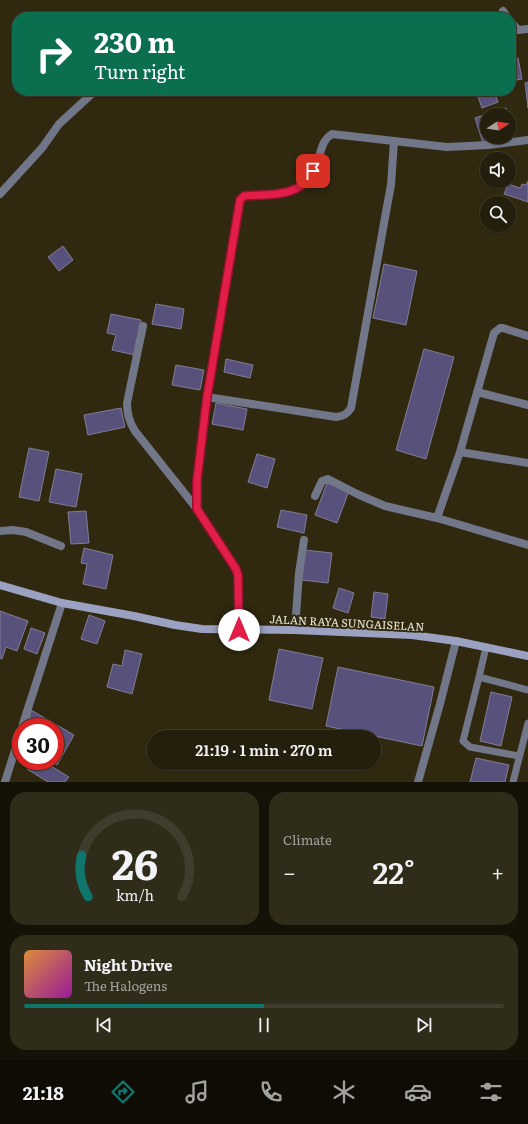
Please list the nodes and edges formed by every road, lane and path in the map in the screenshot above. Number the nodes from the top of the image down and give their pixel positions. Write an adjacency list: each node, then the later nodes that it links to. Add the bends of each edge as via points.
1 (516, 28): 2 (street, via 518,30)
2 (528, 29)
3 (90, 96): 6 (street, via 59,124 42,148)
4 (528, 140): 5 (street, via 447,147)
5 (394, 141): 10 (street, via 332,134 324,141 316,166 303,185 290,192 242,197); 10 (street, via 388,199 351,408 347,414 336,417)
6 (0, 194)
7 (143, 326): 15 (street, via 127,403 129,418 135,431)
8 (528, 336): 9 (street, via 503,328 494,333)
9 (477, 392): 11 (street); 12 (street)
10 (207, 397): 15 (street, via 197,480)
11 (528, 405)
12 (460, 452): 13 (street); 16 (street)
13 (528, 463)
14 (315, 496): 16 (street, via 322,481 328,479 377,503)
15 (197, 509): 23 (street, via 236,569)
16 (436, 518): 20 (street)
17 (0, 531): 19 (street, via 26,532)
18 (304, 540): 24 (street)
19 (61, 546)
20 (528, 546)
21 (0, 585): 22 (main road, JALAN RAYA SUNGAISELAN)
22 (62, 603): 23 (main road, JALAN RAYA SUNGAISELAN, via 175,625); 30 (street)
23 (239, 630): 24 (main road, JALAN RAYA SUNGAISELAN)
24 (295, 630): 25 (main road, JALAN RAYA SUNGAISELAN, via 412,635)
25 (456, 642): 26 (main road, JALAN RAYA SUNGAISELAN); 35 (street)
26 (486, 647): 27 (main road, JALAN RAYA SUNGAISELAN); 28 (lane)
27 (528, 656)
28 (479, 678): 29 (lane); 32 (lane, via 463,741 470,747)
29 (528, 690)
30 (25, 718)
31 (528, 723): 32 (lane)
32 (519, 756): 36 (lane)
33 (12, 760): 34 (street)
34 (5, 782)
35 (418, 782)
36 (512, 782)

